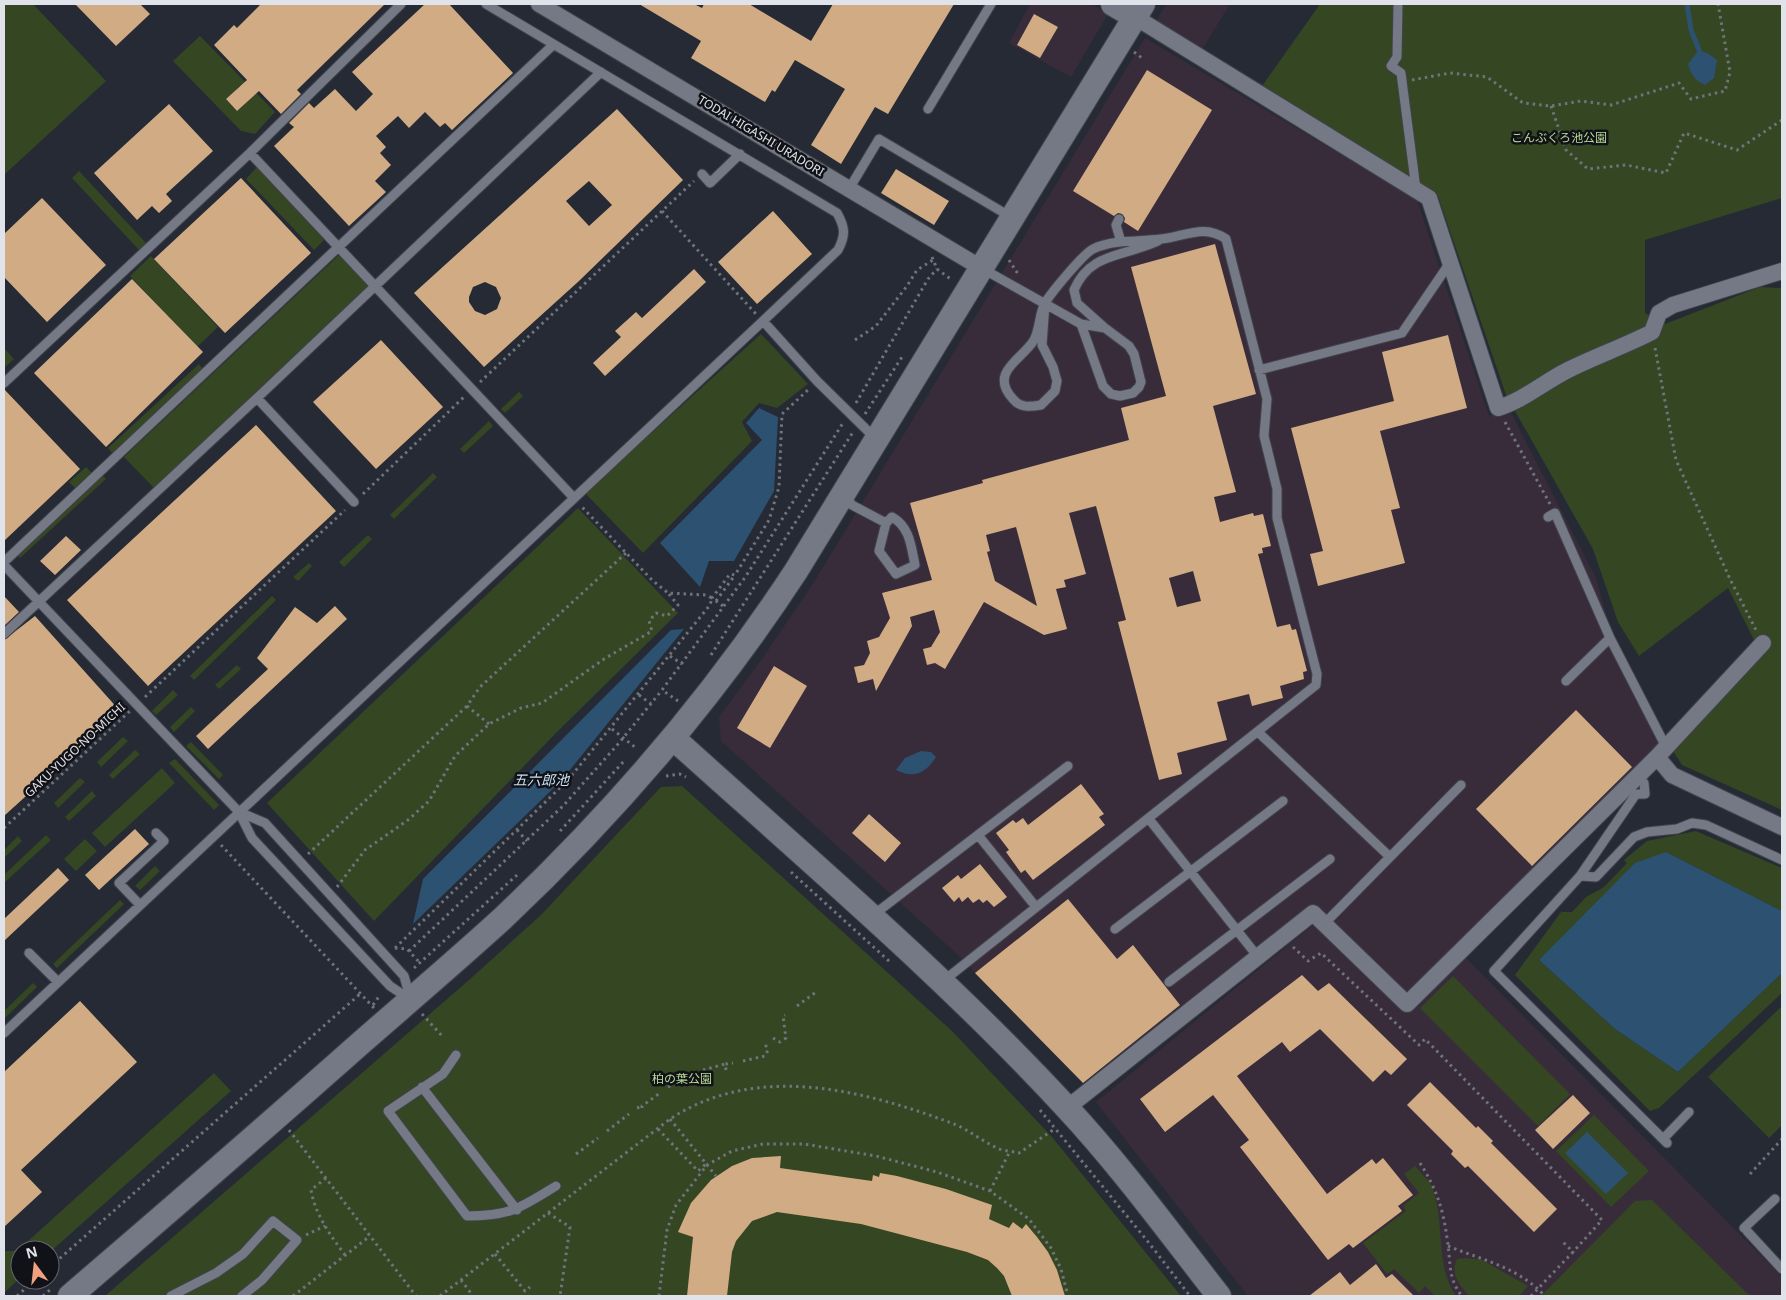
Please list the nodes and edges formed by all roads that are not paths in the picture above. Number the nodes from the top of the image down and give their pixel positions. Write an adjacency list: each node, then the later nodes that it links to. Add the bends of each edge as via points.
1 (401, 4): 11 (lane)
2 (486, 4): 8 (lane)
3 (539, 4): 14 (street, TODAI HIGASHI URADORI)
4 (991, 4): 10 (lane)
5 (1113, 4): 7 (street)
6 (1398, 6): 15 (lane, via 1397,56 1390,66 1401,73)
7 (1139, 10): 15 (street); 16 (street)
8 (553, 45): 9 (lane); 20 (lane)
9 (601, 72): 12 (lane); 24 (lane)
10 (928, 109)
11 (250, 153): 20 (lane); 30 (lane)
12 (740, 154): 13 (lane, via 710,183); 26 (lane, via 837,213 844,224 845,237 838,250)
13 (702, 174)
14 (849, 189): 16 (lane, via 879,139); 22 (street, TODAI HIGASHI URADORI)
15 (1416, 190): 21 (street, via 1429,198)
16 (1013, 218): 22 (street)
17 (1120, 219): 19 (lane, via 1116,225)
18 (1160, 239): 19 (lane); 28 (lane, via 1138,250 1096,261 1077,282 1074,290 1077,302); 29 (lane, via 1211,230 1226,239)
19 (1121, 242): 25 (lane, via 1092,250)
20 (339, 249): 24 (lane); 38 (lane)
21 (1449, 264): 23 (street, via 1498,408 1515,402 1598,354 1652,332 1659,313 1673,305); 29 (lane, via 1402,334)
22 (983, 269): 25 (lane); 32 (street)
23 (1782, 271)
24 (375, 285): 31 (lane); 34 (lane)
25 (1045, 304): 25 (lane, via 1042,345 1053,367 1055,391 1041,405 1021,406 1010,395 1005,376 1009,366 1034,340); 27 (lane)
26 (763, 321): 32 (lane, via 849,415); 34 (lane)
27 (1081, 324): 28 (lane); 28 (lane, via 1103,386 1111,394 1133,393 1141,382 1134,354 1129,346)
28 (1105, 328)
29 (1259, 370): 44 (lane, via 1266,399 1264,436 1277,489 1277,518 1317,674 1316,685)
30 (4, 383)
31 (257, 398): 35 (lane); 39 (lane)
32 (878, 440): 33 (street)
33 (844, 494): 37 (lane, via 852,505); 45 (street, via 759,627)
34 (574, 498): 51 (lane)
35 (354, 502)
36 (1552, 515): 41 (lane)
37 (886, 523): 37 (lane, via 879,551 896,574 915,564 902,522 892,517)
38 (4, 563): 39 (lane)
39 (39, 602): 40 (lane); 51 (lane)
40 (4, 634)
41 (1610, 638): 43 (lane); 46 (lane)
42 (1763, 643): 46 (street)
43 (1566, 681)
44 (1258, 732): 52 (lane); 56 (lane)
45 (673, 738): 63 (street); 72 (street)
46 (1661, 752): 48 (street); 53 (street, via 1672,775)
47 (1068, 766): 55 (lane)
48 (1637, 776): 60 (lane, via 1644,783 1645,794 1636,794); 64 (street, via 1407,1004)
49 (1461, 785): 56 (lane, via 1443,808)
50 (1283, 801): 59 (lane)
51 (239, 812): 61 (lane); 72 (lane, via 252,838 390,986); 72 (lane, via 265,823 404,976)
52 (1149, 819): 59 (lane); 62 (lane)
53 (1782, 827)
54 (156, 833): 61 (lane, via 164,841 119,883)
55 (978, 835): 62 (lane); 63 (lane)
56 (1390, 857): 64 (lane)
57 (1330, 858): 66 (lane)
58 (1782, 860): 60 (lane, via 1706,825 1692,823 1634,837 1596,877)
59 (1190, 871): 65 (lane); 66 (lane)
60 (1580, 876): 77 (lane, via 1494,971 1665,1141)
61 (140, 905): 69 (lane)
62 (1036, 907): 70 (lane)
63 (871, 917): 70 (street)
64 (1324, 924): 68 (street, via 1313,913)
65 (1115, 929)
66 (1236, 930): 68 (lane); 71 (lane)
67 (29, 953): 69 (lane)
68 (1258, 957): 76 (street)
69 (58, 982): 73 (lane)
70 (941, 982): 76 (street)
71 (1169, 982)
72 (418, 1011): 83 (street)
73 (4, 1034)
74 (456, 1055): 75 (lane, via 442,1074)
75 (422, 1087): 80 (lane); 80 (lane, via 388,1111 467,1216 492,1216)
76 (1067, 1108): 86 (street)
77 (1689, 1112)
78 (556, 1186): 80 (lane)
79 (1775, 1199): 81 (lane, via 1746,1229)
80 (517, 1210)
81 (1782, 1269)
82 (182, 1294): 84 (lane); 85 (lane, via 243,1254 274,1221 297,1240 262,1280)
83 (70, 1296)
84 (171, 1296)
85 (242, 1296)
86 (1219, 1296)

